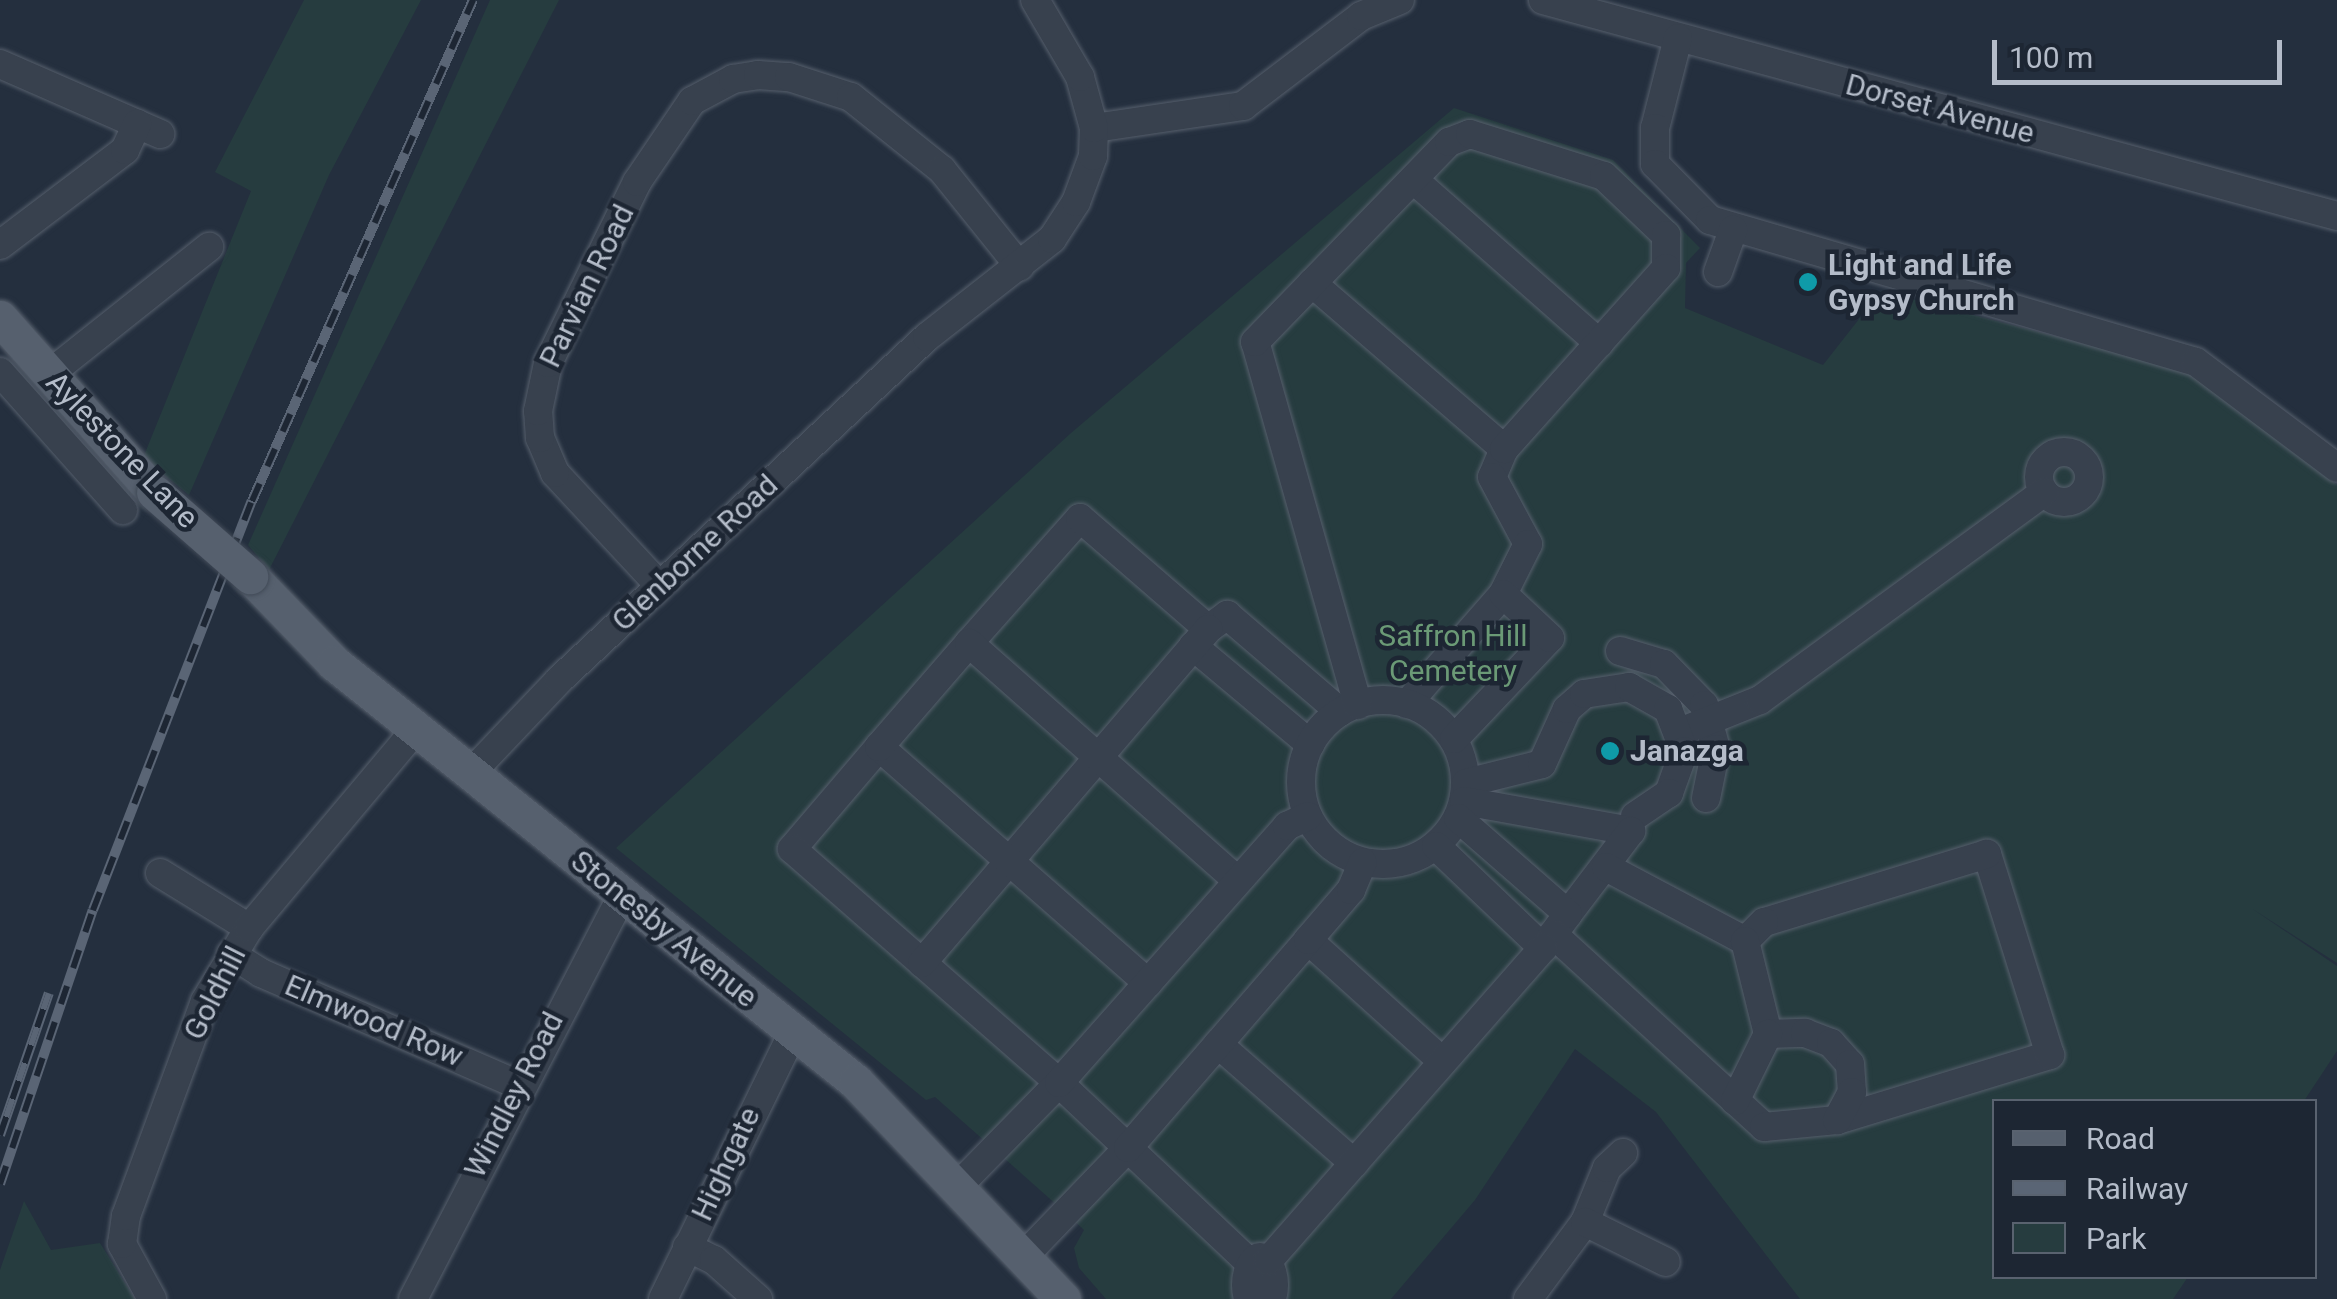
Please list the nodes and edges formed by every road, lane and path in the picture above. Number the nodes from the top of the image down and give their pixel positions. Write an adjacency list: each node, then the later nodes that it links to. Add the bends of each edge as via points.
1 (1035, 0): 6 (street, via 1080,78)
2 (1400, 0): 6 (street, via 1361,16 1243,106)
3 (1543, 0): 4 (street, Dorset Avenue)
4 (1678, 38): 8 (street, Dorset Avenue); 9 (street, via 1655,128 1655,164 1687,202)
5 (0, 64): 10 (street, via 148,129)
6 (1094, 128): 12 (street, Glenborne Road, via 1093,156 1076,202 1052,239)
7 (1414, 180): 14 (street); 16 (street); 16 (street, via 1449,142 1470,134 1604,176 1666,235 1666,268)
8 (2337, 216)
9 (1734, 230): 13 (street); 20 (street, via 2196,362)
10 (0, 246)
11 (209, 247): 18 (street)
12 (1020, 267): 24 (street, Glenborne Road, via 927,337); 24 (street, Parvian Road, via 931,159 850,97 789,77 733,79 692,101 637,182 548,364 539,424 556,474)
13 (1718, 272)
14 (1312, 283): 19 (street); 30 (street, via 1255,342)
15 (0, 318): 18 (main road, Aylestone Lane)
16 (1599, 342): 19 (street)
17 (0, 372): 22 (street, Aylestone Lane)
18 (48, 374): 23 (main road, Aylestone Lane, bridge, via 154,492)
19 (1504, 449): 25 (street, via 1492,477 1528,544)
20 (2337, 468)
21 (2044, 492): 31 (street, via 1782,685)
22 (123, 510)
23 (250, 576): 32 (main road, Stonesby Avenue, via 334,663)
24 (660, 586): 38 (street, Glenborne Road)
25 (1503, 594): 29 (street); 34 (street, via 1550,638)
26 (1201, 638): 27 (street, via 1080,518); 30 (street, via 1226,614); 35 (street); 37 (street)
27 (969, 643): 36 (street); 37 (street)
28 (1620, 650): 31 (street, via 1677,673)
29 (1406, 704): 30 (street); 34 (street, via 1440,722)
30 (1349, 708): 35 (street)
31 (1711, 721): 33 (street); 39 (street, via 1716,764)
32 (416, 730): 38 (main road, Stonesby Avenue); 50 (street, Goldhill)
33 (1680, 732): 40 (street, via 1650,694 1606,686 1567,708 1542,764); 42 (street, via 1680,773 1670,793)
34 (1454, 740): 40 (street)
35 (1310, 744): 41 (street, via 1302,768)
36 (880, 747): 44 (street); 55 (street, via 792,849)
37 (1099, 758): 44 (street); 48 (street)
38 (469, 775): 49 (main road, Stonesby Avenue)
39 (1706, 798)
40 (1462, 801): 43 (street); 46 (street, via 1630,831); 51 (street)
41 (1308, 816): 45 (street, via 1330,845); 48 (street, via 1287,826)
42 (1635, 816)
43 (1436, 846): 45 (street, via 1401,862); 51 (street)
44 (1010, 861): 55 (street); 56 (street)
45 (1363, 862): 52 (street, via 1352,890)
46 (1606, 867): 51 (street); 53 (street)
47 (160, 873): 50 (street)
48 (1237, 880): 56 (street)
49 (622, 895): 57 (main road, Stonesby Avenue); 62 (street, Windley Road)
50 (250, 928): 54 (street, Goldhill)
51 (1555, 932): 60 (street); 63 (street)
52 (1308, 940): 59 (street); 60 (street)
53 (1745, 941): 58 (street); 64 (street, via 1764,922 1986,854 2050,1055)
54 (231, 954): 62 (street, Elmwood Row); 73 (street, Goldhill, via 205,1001 126,1216 122,1244)
55 (922, 963): 61 (street)
56 (1148, 983): 61 (street)
57 (793, 1032): 68 (main road, Stonesby Avenue, via 856,1082); 70 (street, Highgate)
58 (1768, 1034): 63 (street); 64 (street, via 1805,1033 1831,1043 1850,1064 1852,1092)
59 (1218, 1044): 65 (street); 67 (street)
60 (1442, 1061): 67 (street)
61 (1060, 1084): 65 (street); 68 (street)
62 (519, 1085): 74 (street, Windley Road)
63 (1735, 1100): 64 (street, via 1764,1127)
64 (1837, 1120)
65 (1128, 1148): 67 (street, via 1258,1262); 71 (street)
66 (1623, 1153): 69 (street, via 1596,1190)
67 (1354, 1163)
68 (959, 1185): 71 (main road, Stonesby Avenue)
69 (1584, 1222): 72 (street); 78 (street)
70 (687, 1247): 75 (street, Highgate); 76 (street, via 714,1260)
71 (1024, 1256): 77 (main road, Stonesby Avenue)
72 (1671, 1263)
73 (152, 1299)
74 (413, 1299)
75 (663, 1299)
76 (758, 1299)
77 (1063, 1299)
78 (1528, 1299)

